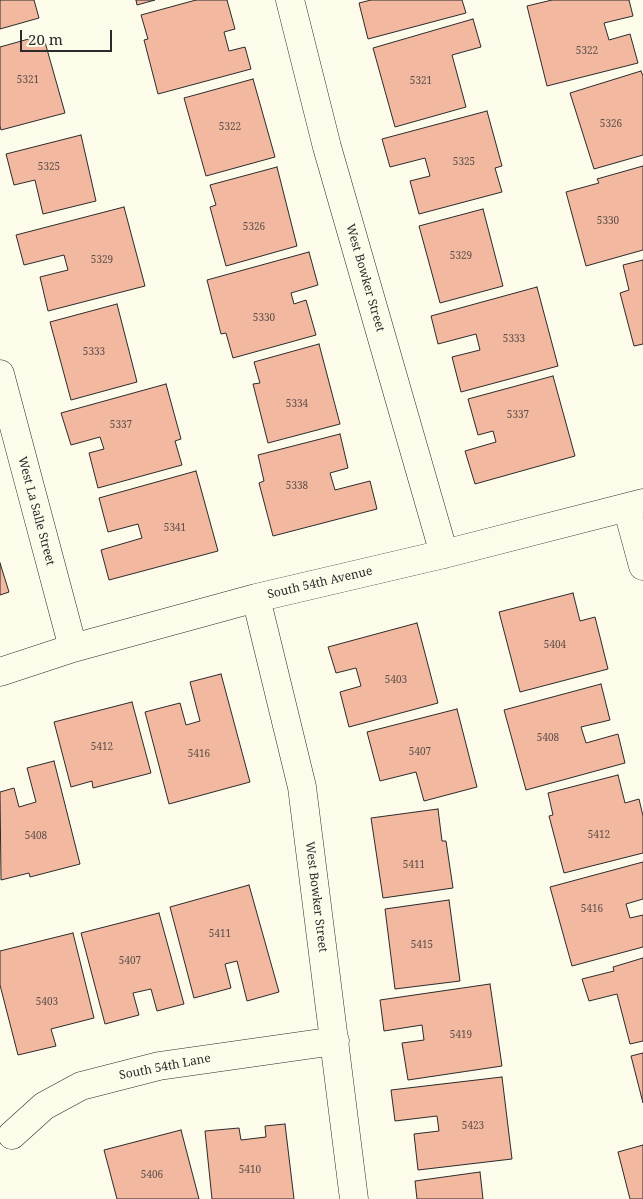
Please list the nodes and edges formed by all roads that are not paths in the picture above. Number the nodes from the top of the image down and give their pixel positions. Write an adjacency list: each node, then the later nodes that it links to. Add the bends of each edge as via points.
1 (290, 0): 4 (street, West Bowker Street, via 330,156)
2 (0, 374): 7 (street, West La Salle Street)
3 (635, 505): 4 (street, South 54th Avenue); 5 (street)
4 (444, 554): 6 (street, South 54th Avenue)
5 (643, 566)
6 (256, 598): 7 (street, South 54th Avenue); 9 (street, West Bowker Street, via 302,787)
7 (73, 648): 8 (street, South 54th Avenue)
8 (0, 672)
9 (335, 1041): 10 (street, South 54th Lane, via 159,1066 81,1086 44,1106); 11 (street, West Bowker Street)
10 (12, 1135)
11 (354, 1199)

